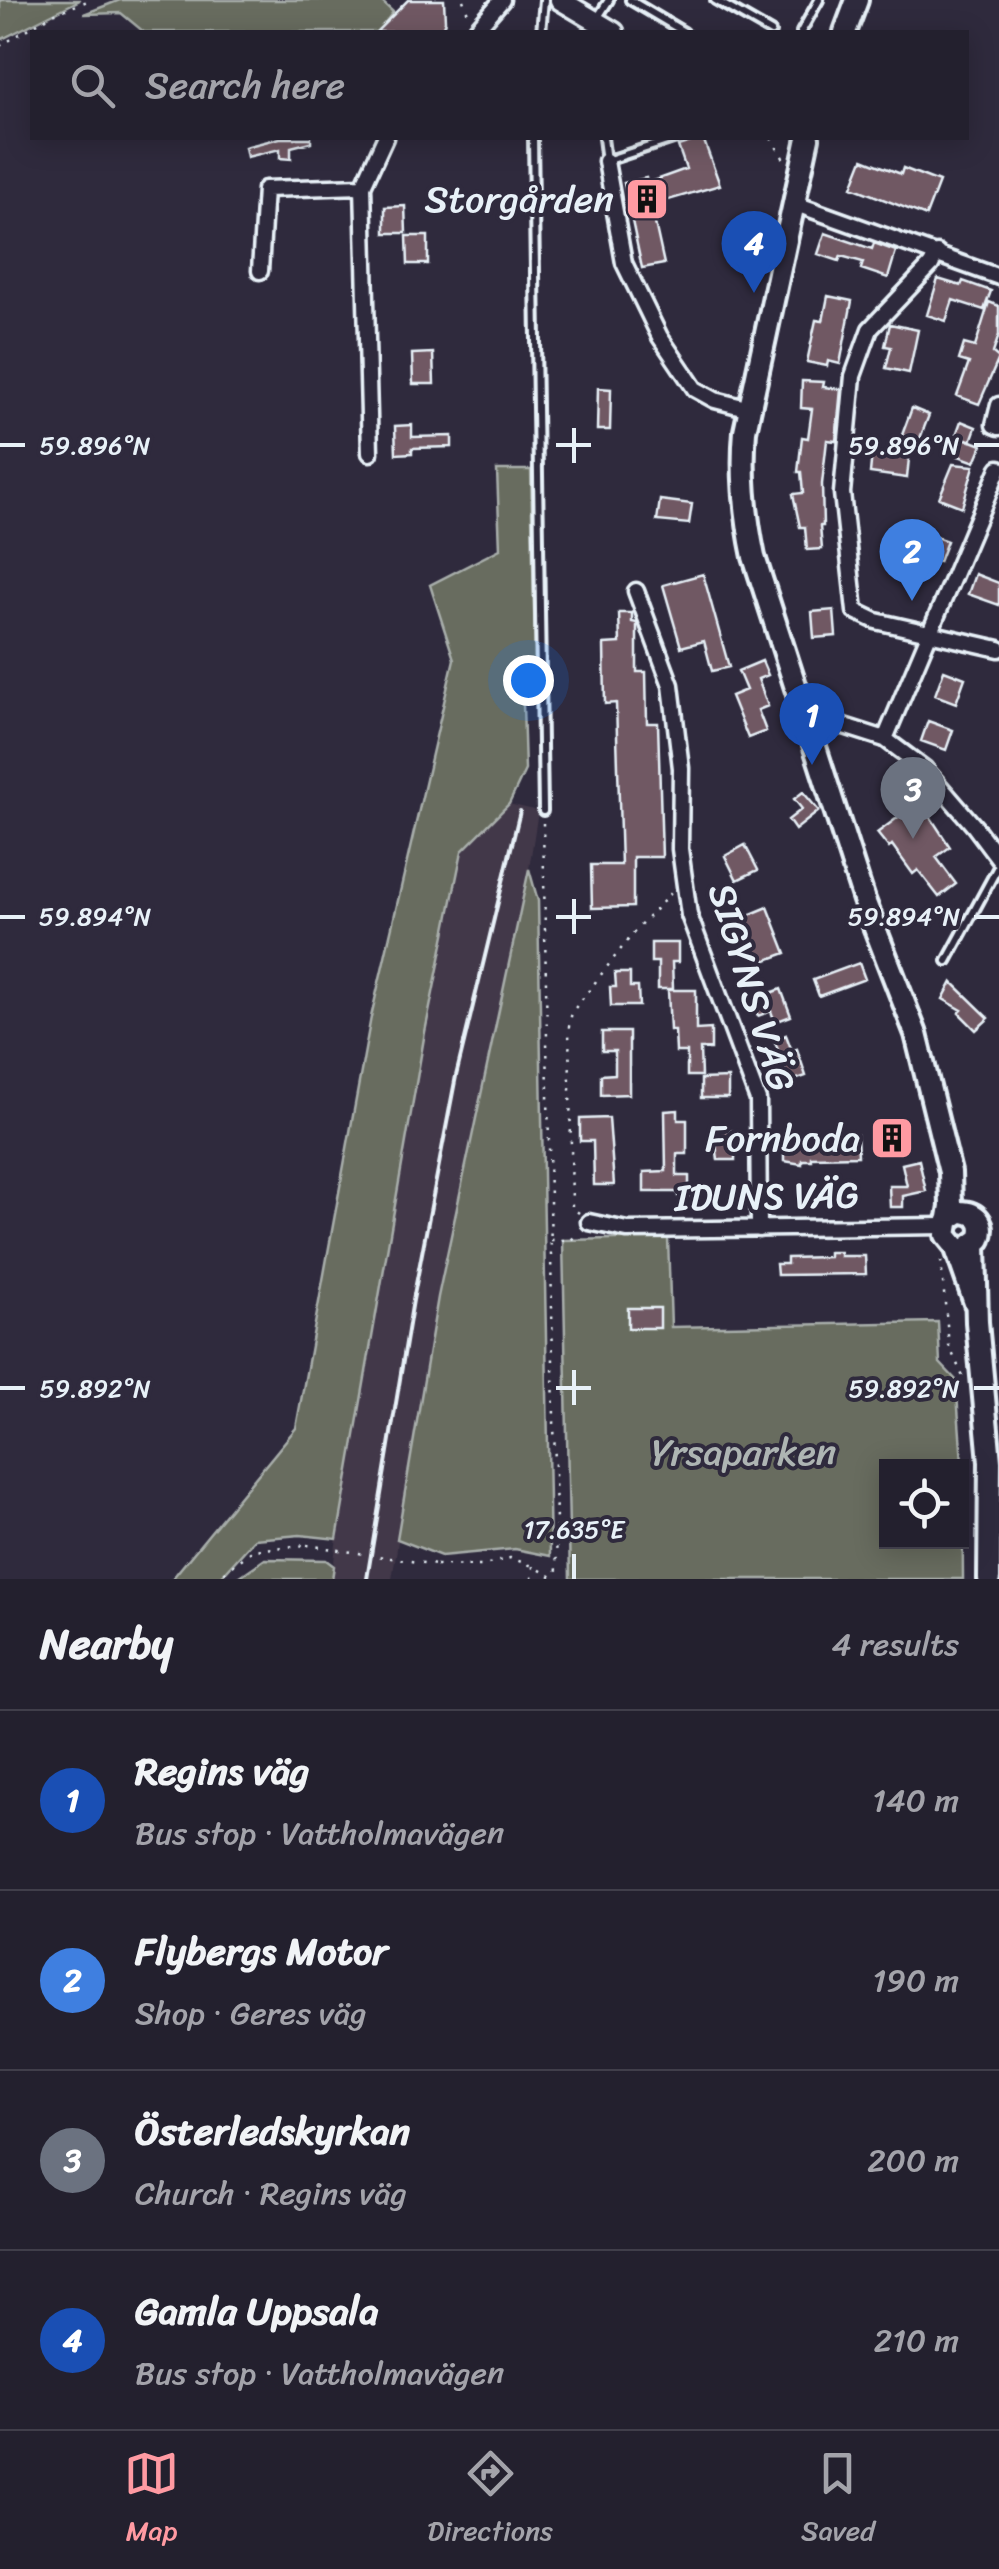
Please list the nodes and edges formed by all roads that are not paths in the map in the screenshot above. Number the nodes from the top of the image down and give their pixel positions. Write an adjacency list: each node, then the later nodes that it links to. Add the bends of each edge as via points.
1 (502, 0): 10 (street)
2 (544, 0): 11 (lane)
3 (560, 0): 9 (street)
4 (609, 0): 9 (lane)
5 (630, 0): 12 (lane)
6 (714, 0): 13 (lane)
7 (819, 0): 14 (lane)
8 (857, 0): 15 (main road)
9 (605, 29)
10 (476, 30)
11 (541, 30)
12 (681, 30)
13 (767, 30)
14 (802, 30)
15 (846, 30)
16 (384, 140): 22 (street)
17 (534, 140): 37 (lane)
18 (603, 140): 21 (lane)
19 (670, 140): 21 (lane)
20 (802, 140): 23 (main road)
21 (606, 160): 28 (street, via 624,263 680,370 714,400)
22 (363, 186): 25 (street, via 266,188); 30 (street)
23 (793, 203): 24 (street); 28 (main road)
24 (937, 254): 26 (street); 33 (street, via 870,328 854,376 842,493 855,611)
25 (260, 271)
26 (999, 278)
27 (999, 405): 29 (street)
28 (750, 410): 35 (main road, via 744,508)
29 (999, 427)
30 (370, 452)
31 (999, 468): 33 (street)
32 (636, 591): 43 (street, SIGYNS VÄG, via 671,685 688,915 758,1100)
33 (932, 631): 34 (street); 36 (street)
34 (999, 650)
35 (811, 735): 36 (street, via 841,725); 40 (main road, via 916,1034)
36 (885, 739): 38 (street, via 925,769)
37 (543, 811)
38 (999, 862): 39 (lane)
39 (946, 961)
40 (950, 1172): 42 (main road); 44 (main road)
41 (589, 1222): 43 (street, IDUNS VÄG, via 627,1230)
42 (947, 1223): 43 (street, IDUNS VÄG); 44 (main road, via 960,1212)
43 (760, 1228)
44 (975, 1232): 45 (main road, via 990,1462)
45 (989, 1579)

